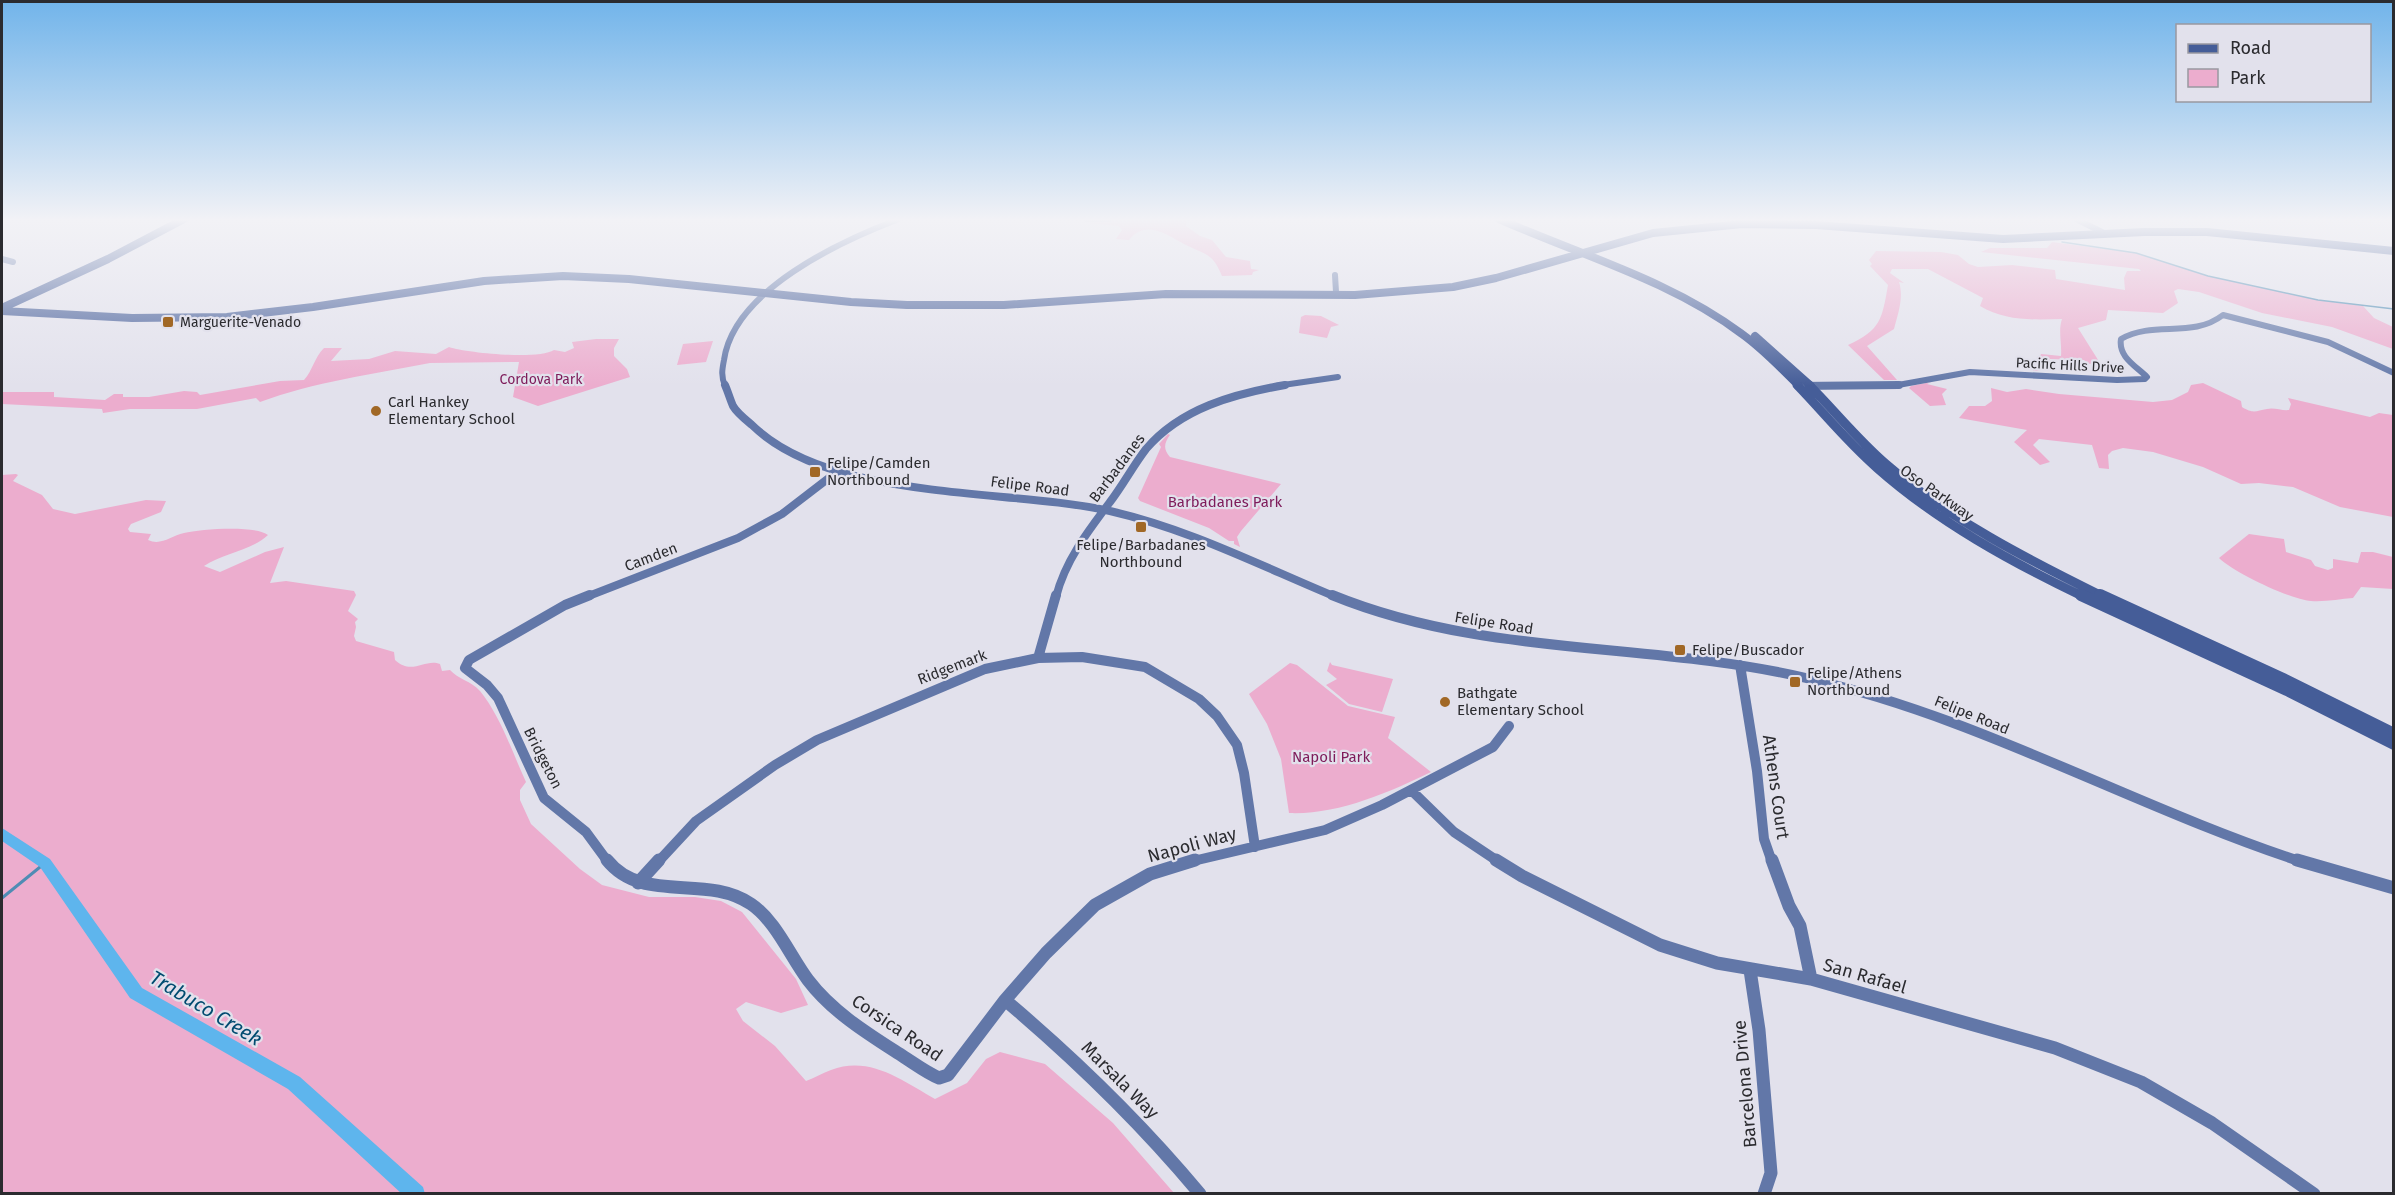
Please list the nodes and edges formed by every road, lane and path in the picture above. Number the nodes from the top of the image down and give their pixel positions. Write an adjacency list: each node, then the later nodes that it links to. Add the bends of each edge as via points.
1 (65, 275): 12 (main road)
2 (73, 275): 12 (main road)
3 (530, 275): 12 (main road, via 450,282 231,313 153,315)
4 (616, 275): 10 (main road)
5 (790, 275): 10 (street, Felipe Road)
6 (1335, 275): 11 (street)
7 (1484, 275): 11 (main road, via 1432,286)
8 (1506, 275): 10 (main road, via 1453,287 1355,295 1166,294 954,306 851,302)
9 (1634, 275): 15 (main road, Oso Parkway, via 1709,312)
10 (771, 291): 11 (main road, via 953,302 1165,291); 16 (street, Felipe Road, via 743,317 730,337 721,367 726,393 752,427 798,456)
11 (1336, 292)
12 (2, 307)
13 (2394, 373): 15 (street, Pacific Hills Drive, via 2328,342 2223,315 2206,327 2142,330 2121,339 2124,355 2145,379 1970,372 1898,385)
14 (1338, 377): 17 (street, Barbadanes, via 1254,391 1190,414 1151,444)
15 (1804, 385): 22 (main road, Oso Parkway, via 1893,470 2004,545 2093,592); 23 (main road, Oso Parkway, via 1880,471 1965,532 2070,591 2266,680)
16 (838, 471): 17 (street, Felipe Road, via 890,483); 19 (street, Camden, via 782,514 738,538 565,605)
17 (1103, 510): 18 (street, Barbadanes, via 1059,583); 20 (street, Felipe Road, via 1189,534 1328,594 1419,625 1497,640)
18 (1038, 658): 25 (street, Ridgemark, via 1082,657 1144,668 1199,699 1217,716 1237,745); 26 (street, Ridgemark, via 985,669 817,740 696,821)
19 (469, 660): 26 (street, Bridgeton, via 465,669 498,698 544,798 586,832 625,878)
20 (1740, 665): 27 (street, Felipe Road, via 1808,678 1918,710 2235,838); 29 (street, Athens Court, via 1749,707 1764,838 1800,926)
21 (1509, 726): 24 (street, Napoli Way, via 1493,747)
22 (2394, 734)
23 (2394, 744)
24 (1411, 790): 25 (street, Napoli Way, via 1324,830); 28 (street, San Rafael, via 1454,831 1522,876 1660,945)
25 (1255, 847): 30 (street, Napoli Way, via 1161,869 1095,905)
26 (638, 883): 31 (street, Corsica Road, via 712,888 751,904 825,999 859,1028)
27 (2394, 888)
28 (1750, 970): 29 (street, San Rafael); 33 (street, Barcelona Drive, via 1771,1173)
29 (1811, 979): 34 (street, San Rafael, via 2055,1048 2141,1082 2187,1108)
30 (1005, 1000): 31 (street, Napoli Way, via 948,1075); 32 (street, Marsala Way, via 1062,1047 1174,1161)
31 (939, 1078)
32 (1200, 1194)
33 (1764, 1194)
34 (2314, 1194)

